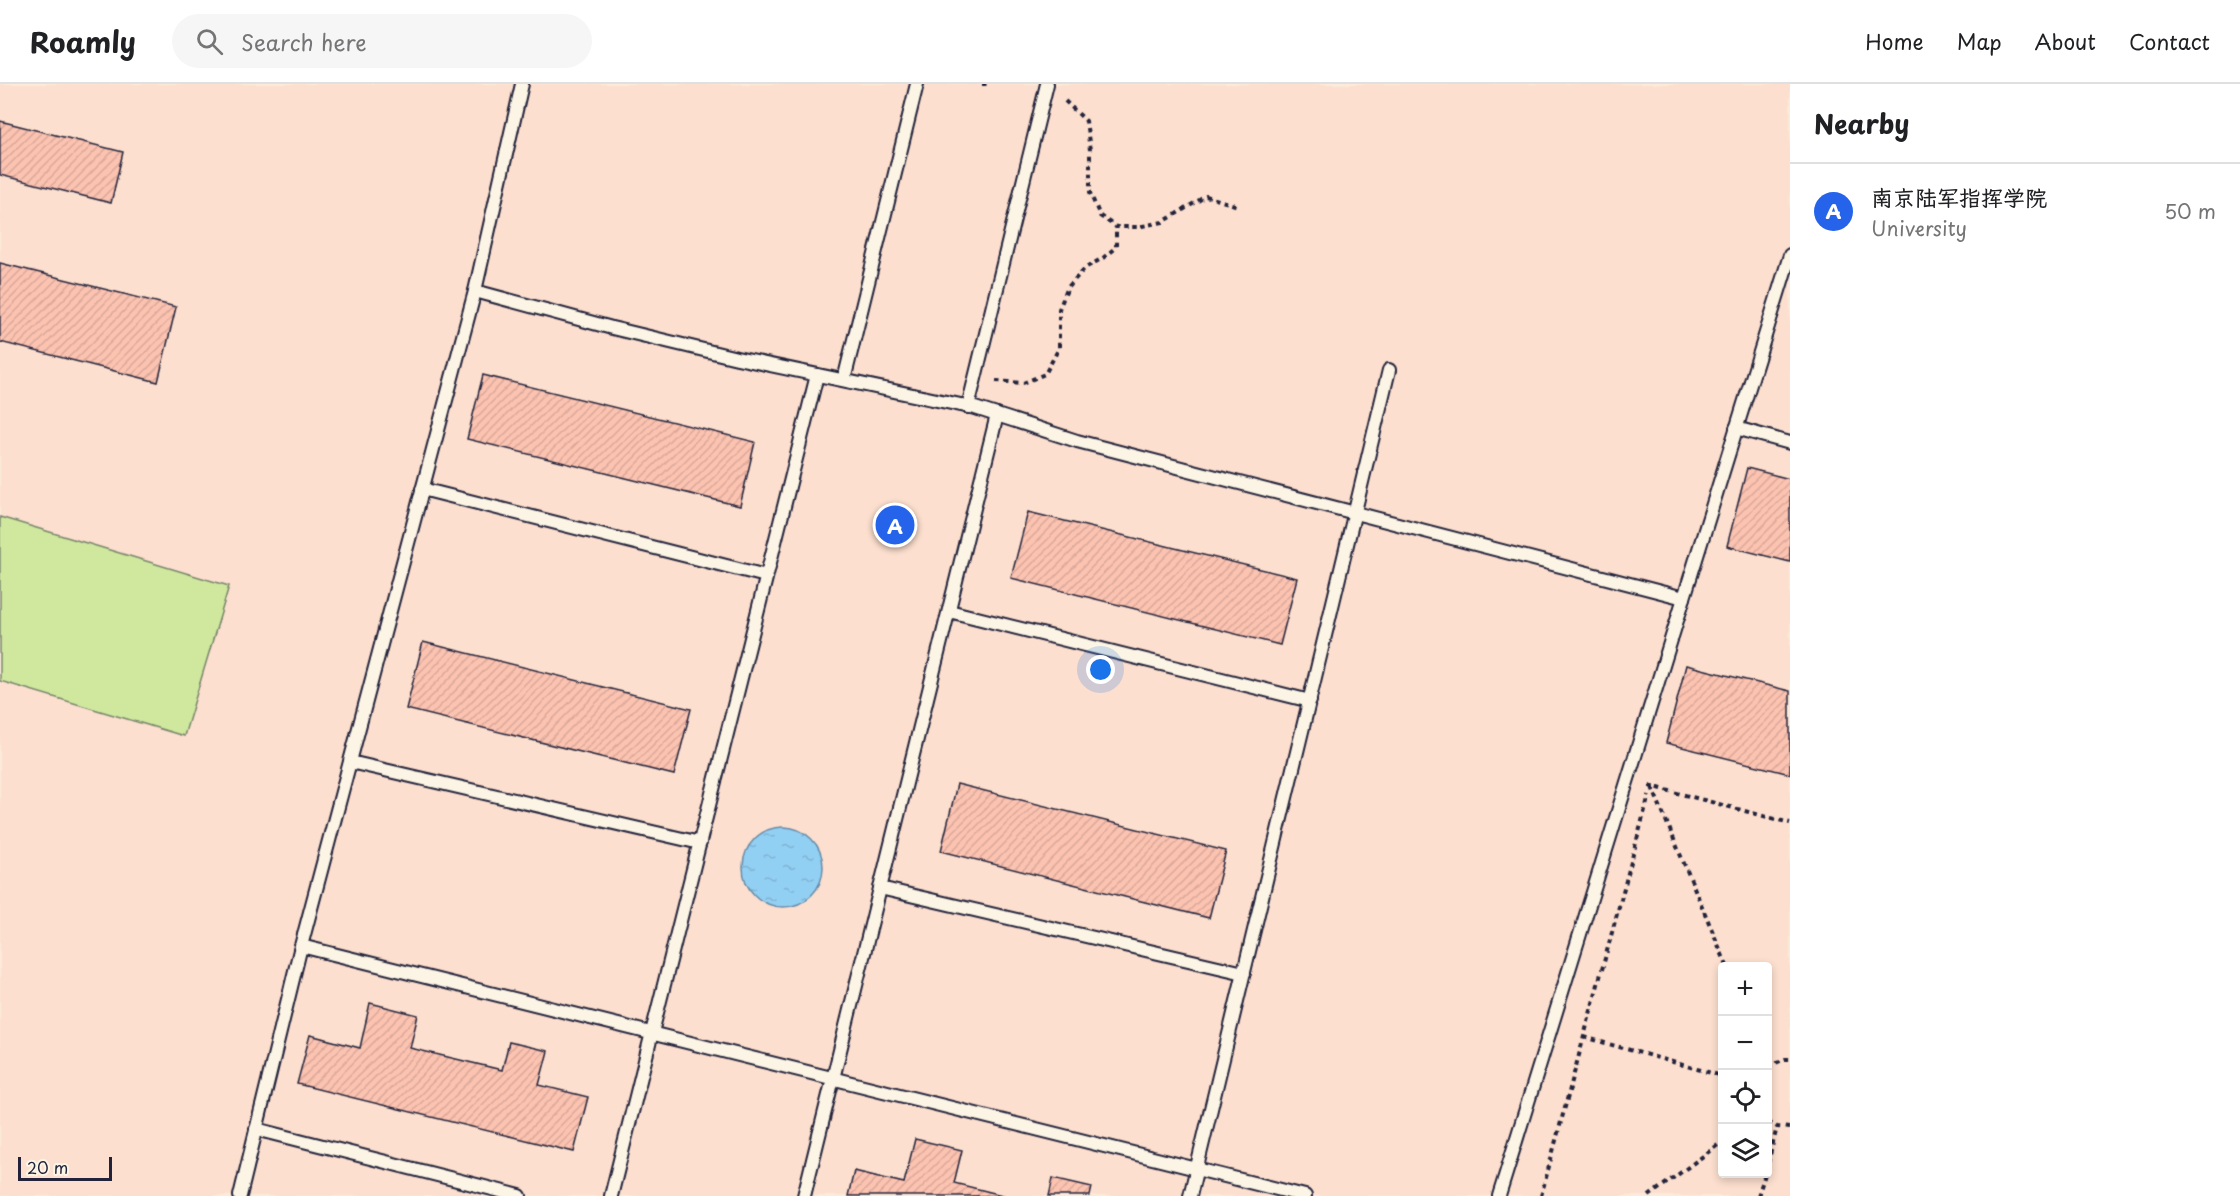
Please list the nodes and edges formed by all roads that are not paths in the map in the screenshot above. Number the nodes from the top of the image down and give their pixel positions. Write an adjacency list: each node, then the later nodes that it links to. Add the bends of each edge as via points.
1 (522, 84): 5 (lane)
2 (917, 84): 8 (lane)
3 (1047, 84): 9 (lane)
4 (1790, 255): 11 (lane)
5 (475, 291): 7 (lane, via 612,328); 13 (lane)
6 (1389, 370): 14 (lane)
7 (817, 375): 8 (lane); 15 (lane)
8 (844, 380): 9 (lane)
9 (968, 407): 10 (lane)
10 (997, 415): 14 (lane, via 1077,441); 17 (lane)
11 (1736, 428): 12 (lane); 16 (lane)
12 (1790, 442)
13 (422, 489): 15 (lane); 19 (lane)
14 (1356, 513): 16 (lane); 18 (lane)
15 (766, 576): 20 (lane)
16 (1684, 598): 34 (lane)
17 (949, 611): 18 (lane); 21 (lane)
18 (1310, 701): 23 (lane)
19 (350, 762): 20 (lane); 22 (lane)
20 (700, 843): 24 (lane)
21 (880, 888): 23 (lane); 25 (lane)
22 (301, 946): 24 (lane); 26 (lane)
23 (1244, 973): 27 (lane)
24 (652, 1034): 25 (lane); 30 (lane)
25 (832, 1079): 27 (lane); 31 (lane)
26 (256, 1129): 28 (lane); 29 (lane)
27 (1197, 1169): 32 (lane); 33 (lane)
28 (240, 1196)
29 (520, 1196)
30 (611, 1196)
31 (804, 1196)
32 (1190, 1196)
33 (1305, 1196)
34 (1499, 1196)

